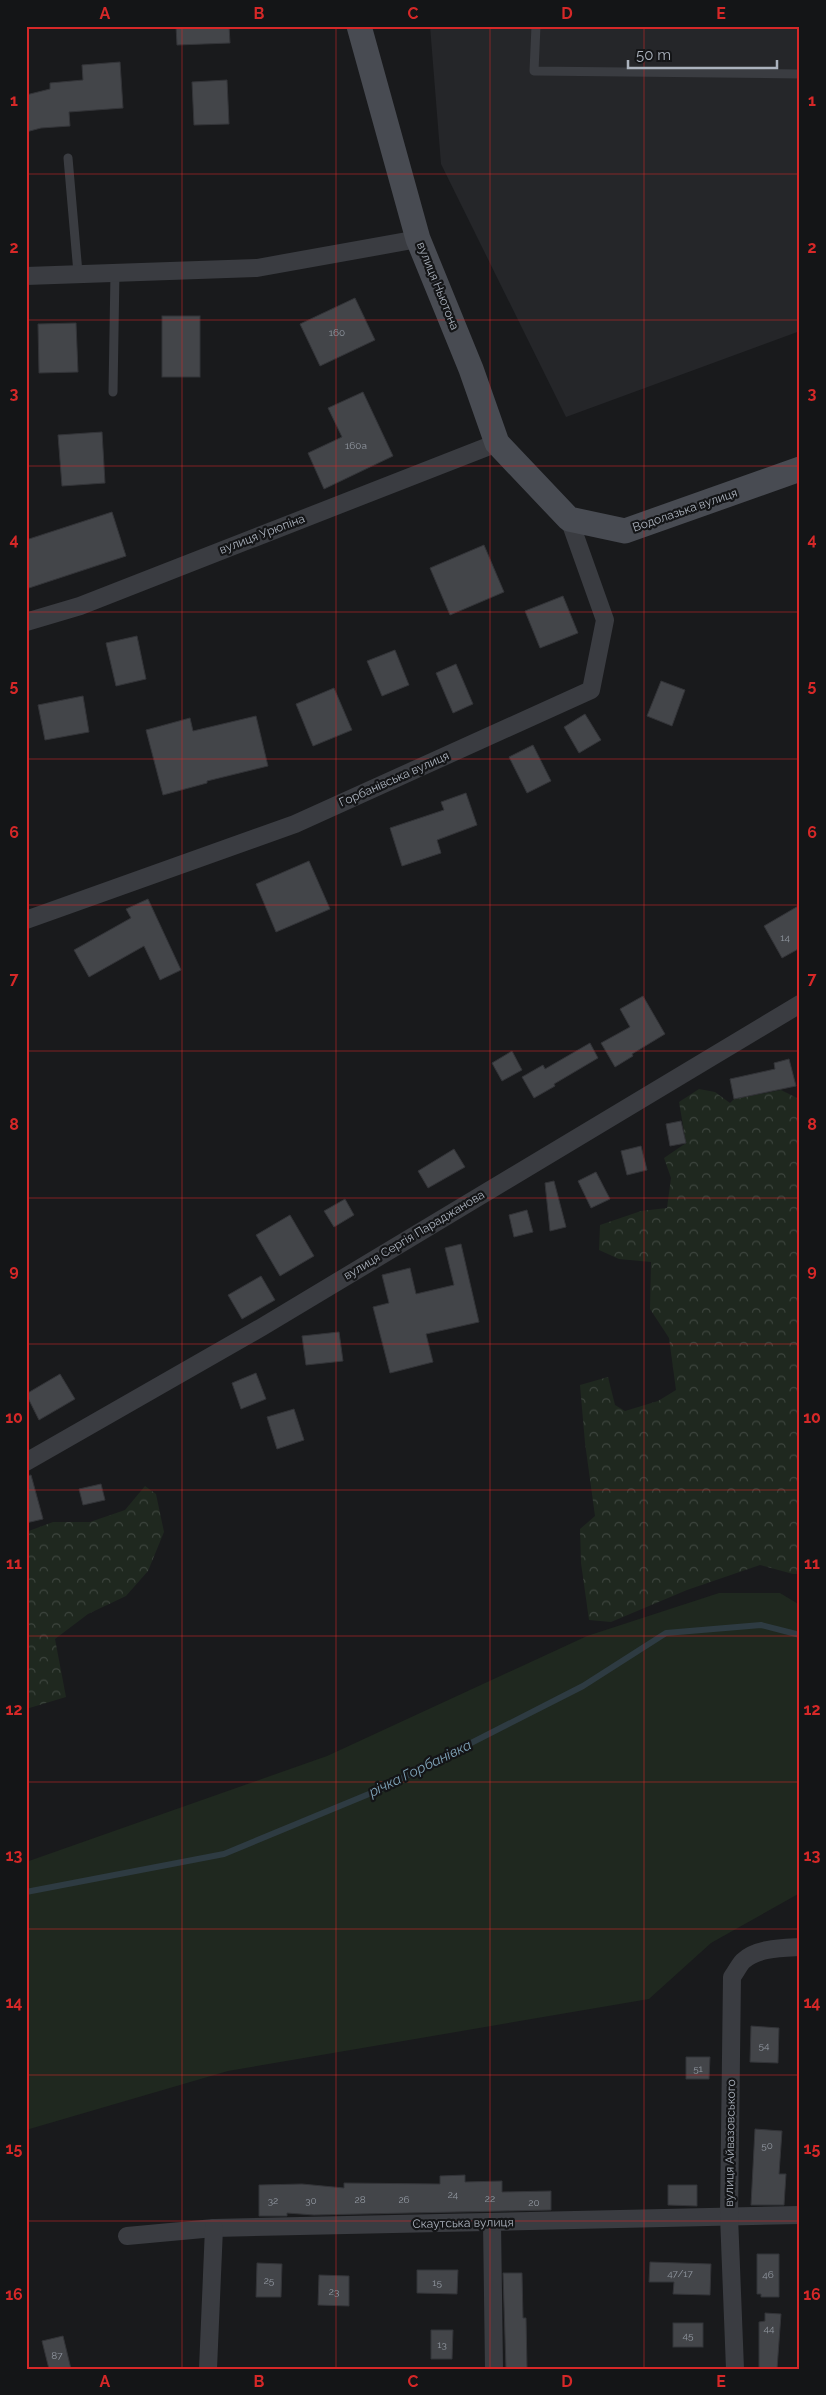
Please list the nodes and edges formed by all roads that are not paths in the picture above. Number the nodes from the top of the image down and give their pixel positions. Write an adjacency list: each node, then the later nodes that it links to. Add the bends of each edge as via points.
1 (358, 26): 5 (street, вулиця Ньютона)
2 (536, 26): 3 (lane, via 534,71)
3 (800, 74)
4 (68, 158): 7 (lane)
5 (418, 239): 6 (street, via 257,268); 10 (street, вулиця Ньютона)
6 (115, 272): 7 (street); 9 (lane)
7 (78, 273): 8 (street)
8 (26, 276)
9 (113, 392)
10 (497, 443): 12 (street, вулиця Ньютона); 13 (street, вулиця Урюпіна, via 80,606)
11 (800, 469): 12 (street, Водолазька вулиця, via 625,531)
12 (569, 519): 14 (street, Горбанівська вулиця, via 604,620 591,690 295,824)
13 (26, 622)
14 (26, 920)
15 (800, 1004): 16 (street, вулиця Сергія Параджанова, via 270,1322)
16 (26, 1462)
17 (800, 1947): 19 (street, вулиця Айвазовського, via 760,1952 744,1961 732,1977)
18 (800, 2215): 19 (street, Скаутська вулиця)
19 (729, 2216): 20 (street, Скаутська вулиця); 25 (street, вулиця Айвазовського)
20 (492, 2222): 21 (street, Скаутська вулиця); 24 (street)
21 (214, 2228): 22 (street, Скаутська вулиця); 23 (street)
22 (127, 2236)
23 (208, 2369)
24 (494, 2369)
25 (735, 2369)

